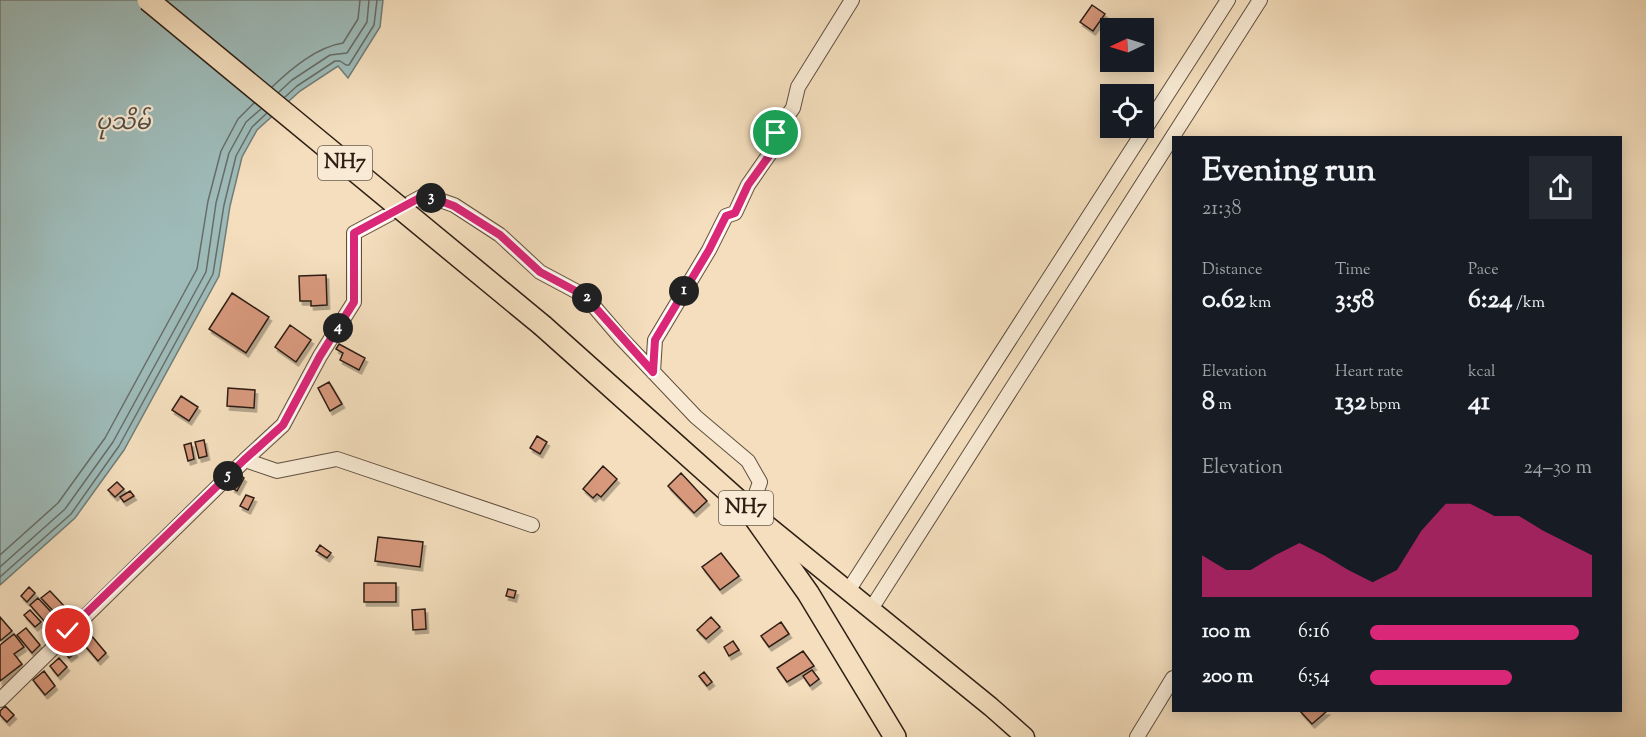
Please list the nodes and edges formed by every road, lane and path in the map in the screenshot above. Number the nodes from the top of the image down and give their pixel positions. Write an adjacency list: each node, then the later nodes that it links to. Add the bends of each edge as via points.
1 (148, 0): 9 (highway, NH7, bridge, via 543,326)
2 (852, 0): 7 (street, via 798,87 793,108 776,133 774,149 748,185 735,213 726,216 655,340)
3 (1227, 0): 11 (street)
4 (1260, 0): 5 (street)
5 (1173, 136)
6 (1172, 138): 12 (street)
7 (653, 372): 8 (street, via 585,296 540,272 500,235 454,206 425,195 354,233 354,302 283,425); 9 (street, via 696,417 748,461 760,482)
8 (244, 460): 10 (street, via 278,471 337,459); 14 (street)
9 (750, 511): 11 (main road); 15 (highway, NH7, via 808,592)
10 (532, 525)
11 (848, 591): 12 (main road)
12 (871, 609): 16 (main road)
13 (1172, 680): 17 (street)
14 (0, 699)
15 (895, 737)
16 (1025, 737)
17 (1137, 737)

